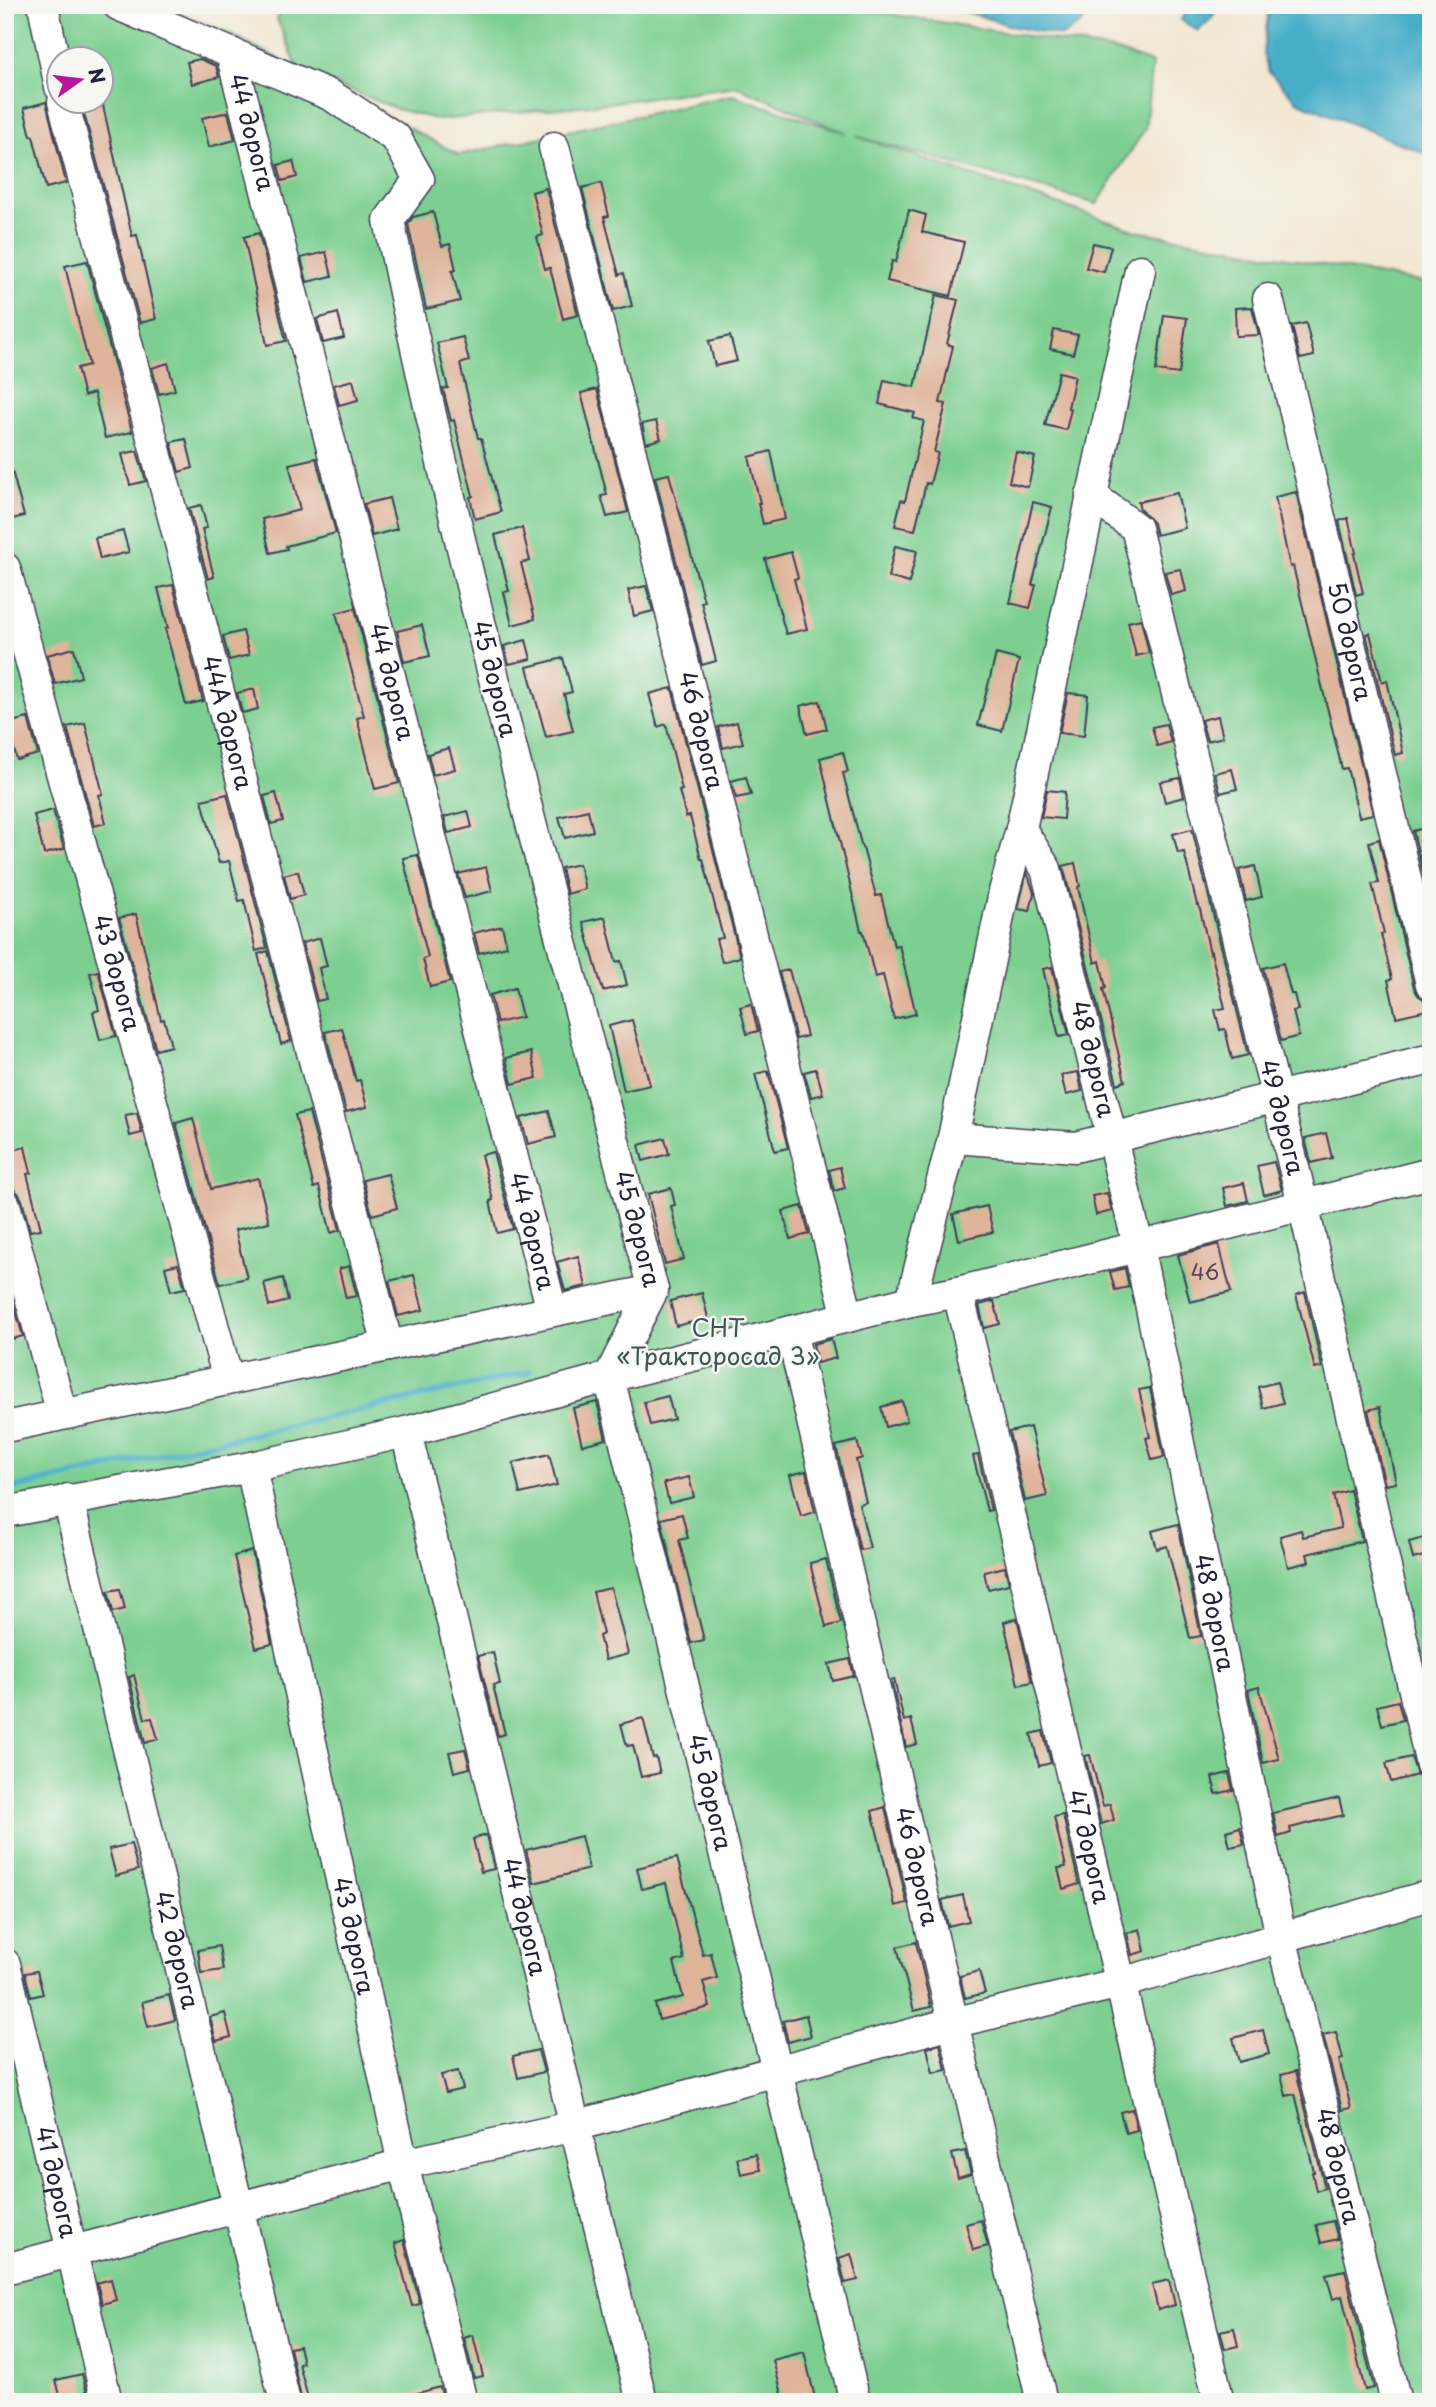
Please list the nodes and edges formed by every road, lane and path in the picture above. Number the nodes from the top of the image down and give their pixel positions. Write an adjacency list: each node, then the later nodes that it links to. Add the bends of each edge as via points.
1 (43, 5): 3 (street)
2 (118, 5): 4 (street)
3 (52, 46)
4 (231, 53): 21 (street, 45 дорога, via 332,96 396,138 419,179 389,220 414,345 472,594); 24 (street, 44 дорога)
5 (67, 116): 27 (street, 44А дорога)
6 (554, 147): 25 (street, 46 дорога)
7 (1140, 270): 9 (street)
8 (1268, 299): 12 (street, 50 дорога)
9 (1091, 495): 11 (street); 14 (street, 49 дорога, via 1136,528)
10 (5, 568): 29 (street, 43 дорога)
11 (1021, 829): 15 (street, 48 дорога, via 1046,869); 16 (street)
12 (1431, 984)
13 (1431, 1059): 14 (street)
14 (1277, 1096): 15 (street); 18 (street, 49 дорога)
15 (1112, 1137): 16 (street, via 1075,1147); 20 (street, 48 дорога)
16 (953, 1138): 23 (street)
17 (1431, 1173): 18 (street)
18 (1303, 1204): 20 (street); 36 (street, 49 дорога)
19 (5, 1205): 30 (street)
20 (1138, 1245): 22 (street); 38 (street, 48 дорога)
21 (653, 1290): 24 (street); 28 (street, 45 дорога)
22 (958, 1292): 23 (street); 40 (street, 47 дорога)
23 (911, 1301): 25 (street)
24 (552, 1311): 27 (street)
25 (848, 1317): 26 (street)
26 (792, 1331): 28 (street); 41 (street, 46 дорога)
27 (388, 1346): 29 (street)
28 (609, 1377): 32 (street); 42 (street, 45 дорога)
29 (228, 1379): 30 (street)
30 (62, 1414): 31 (street)
31 (5, 1427)
32 (406, 1432): 33 (street); 43 (street, 44 дорога)
33 (251, 1466): 34 (street); 44 (street, 43 дорога)
34 (68, 1499): 35 (street); 45 (street, 42 дорога)
35 (5, 1512)
36 (1431, 1765)
37 (1431, 1895): 38 (street)
38 (1282, 1937): 40 (street); 55 (street, 48 дорога)
39 (5, 1964): 46 (street, 41 дорога)
40 (1121, 1983): 41 (street); 54 (street, 47 дорога)
41 (951, 2023): 42 (street); 53 (street, 46 дорога)
42 (778, 2071): 43 (street); 52 (street, 45 дорога)
43 (575, 2126): 44 (street); 51 (street, 44 дорога)
44 (402, 2164): 45 (street); 50 (street, 43 дорога)
45 (238, 2207): 46 (street); 49 (street, 42 дорога)
46 (71, 2252): 47 (street); 48 (street, 41 дорога)
47 (5, 2269)
48 (107, 2402)
49 (285, 2402)
50 (462, 2402)
51 (642, 2402)
52 (855, 2402)
53 (1042, 2402)
54 (1219, 2402)
55 (1396, 2402)

